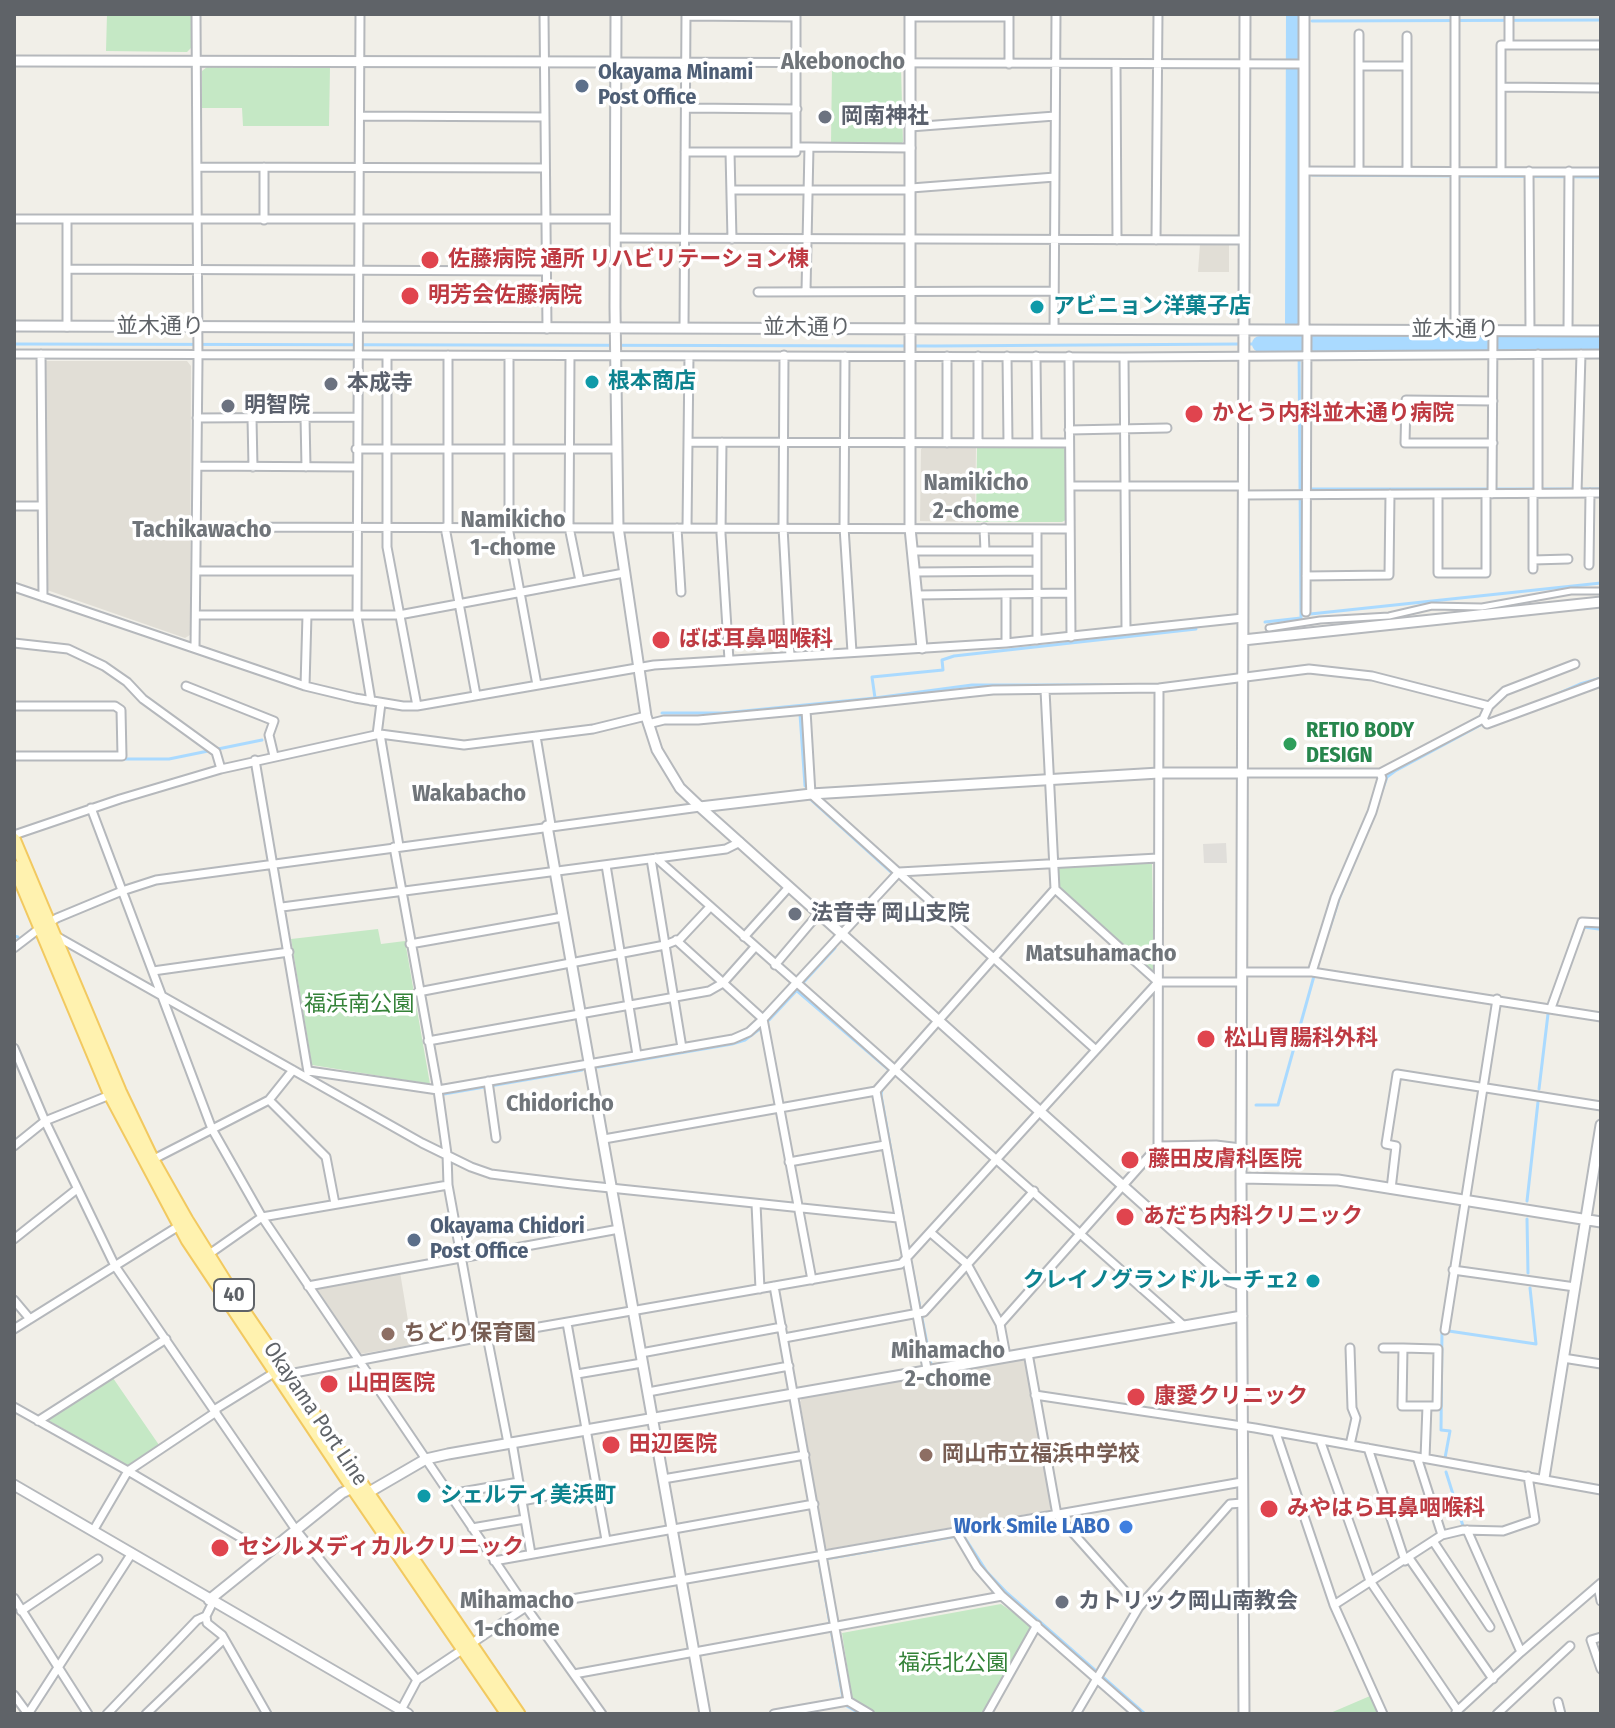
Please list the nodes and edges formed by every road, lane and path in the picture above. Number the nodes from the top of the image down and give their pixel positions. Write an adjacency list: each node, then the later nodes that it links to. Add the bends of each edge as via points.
1 (196, 14): 19 (street)
2 (360, 14): 20 (street)
3 (544, 14): 22 (street)
4 (616, 14): 23 (street)
5 (1056, 14): 29 (street)
6 (1158, 14): 27 (street)
7 (1245, 14): 31 (street)
8 (1304, 14): 32 (street)
9 (686, 15): 10 (street); 24 (street)
10 (796, 15): 25 (street)
11 (910, 15): 12 (street); 26 (street)
12 (1009, 16): 28 (street)
13 (1455, 18): 57 (street)
14 (1509, 18): 17 (street)
15 (1359, 34): 33 (street)
16 (1407, 36): 34 (street)
17 (1509, 43): 18 (street); 35 (street, via 1501,45)
18 (1601, 45)
19 (196, 60): 20 (street); 21 (street); 48 (street)
20 (360, 60): 22 (street); 39 (street)
21 (14, 61)
22 (545, 61): 23 (street); 41 (street)
23 (615, 62): 24 (street); 66 (street)
24 (686, 63): 25 (street); 37 (street)
25 (796, 63): 26 (street); 38 (street)
26 (910, 63): 28 (street); 42 (street)
27 (1159, 63): 30 (street); 31 (street); 78 (street)
28 (1009, 64): 29 (street)
29 (1055, 64): 30 (street); 40 (street)
30 (1116, 64): 77 (street)
31 (1245, 64): 32 (street); 79 (street)
32 (1297, 64): 54 (street)
33 (1359, 66): 34 (street); 52 (street)
34 (1407, 66): 53 (street)
35 (1501, 87): 36 (street); 55 (street)
36 (1601, 88)
37 (686, 108): 38 (street); 46 (street)
38 (797, 109): 43 (street)
39 (360, 116): 41 (street); 50 (street)
40 (1055, 116): 42 (street); 60 (street)
41 (545, 117): 51 (street)
42 (910, 127): 45 (street)
43 (796, 147): 44 (street); 47 (street, via 796,152)
44 (809, 147): 45 (street); 63 (street)
45 (911, 148): 61 (street)
46 (685, 152): 47 (street); 75 (street)
47 (730, 152): 62 (street)
48 (197, 167): 49 (street); 68 (street)
49 (264, 167): 50 (street); 69 (street)
50 (360, 168): 51 (street); 70 (street)
51 (545, 168): 65 (street)
52 (1359, 170): 53 (street); 54 (street)
53 (1407, 170): 57 (street)
54 (1304, 171): 101 (street)
55 (1501, 171): 57 (street); 58 (street)
56 (1601, 172): 59 (street)
57 (1455, 175): 95 (street)
58 (1529, 175): 59 (street); 96 (street)
59 (1569, 175): 97 (street)
60 (1055, 177): 61 (street); 76 (street)
61 (911, 189): 63 (street); 74 (street)
62 (731, 190): 63 (street); 72 (street)
63 (808, 191): 73 (street)
64 (14, 219): 67 (street)
65 (545, 219): 66 (street); 70 (street); 83 (street)
66 (615, 219): 71 (street)
67 (67, 220): 68 (street); 80 (street)
68 (197, 220): 69 (street); 81 (street)
69 (264, 220): 70 (street)
70 (360, 220): 82 (street)
71 (615, 238): 75 (street); 93 (street)
72 (732, 239): 73 (street); 75 (street)
73 (807, 239): 74 (street); 84 (street)
74 (911, 239): 76 (street); 85 (street)
75 (685, 240): 90 (street)
76 (1055, 240): 77 (street); 86 (street)
77 (1117, 240): 78 (street)
78 (1156, 240): 79 (street)
79 (1243, 240): 100 (street)
80 (67, 269): 81 (street); 89 (street)
81 (197, 270): 82 (street); 99 (street)
82 (360, 271): 83 (street); 91 (street)
83 (545, 271): 92 (street)
84 (806, 291): 85 (street); 87 (street)
85 (911, 291): 86 (street); 103 (street)
86 (1054, 291): 94 (street)
87 (758, 292)
88 (14, 326): 89 (street, 並木通り)
89 (67, 327): 99 (street, 並木通り)
90 (684, 327): 93 (street, 並木通り); 103 (street, 並木通り)
91 (359, 328): 92 (street, 並木通り); 99 (street, 並木通り); 107 (street)
92 (547, 329): 93 (street, 並木通り)
93 (615, 329): 104 (street)
94 (1054, 329): 100 (street, 並木通り); 103 (street, 並木通り)
95 (1455, 330): 101 (street, 並木通り); 102 (street, 並木通り)
96 (1530, 331): 97 (street, 並木通り); 102 (street, 並木通り)
97 (1568, 331): 98 (street, 並木通り)
98 (1601, 331)
99 (197, 332): 105 (street)
100 (1243, 333): 101 (street, 並木通り); 108 (street)
101 (1306, 333): 111 (street)
102 (1493, 334): 106 (street)
103 (911, 344): 121 (street); 122 (street); 140 (street)
104 (615, 349): 119 (street); 120 (street); 148 (street)
105 (197, 351): 107 (street); 110 (street); 131 (street)
106 (1493, 352): 111 (street); 112 (street); 128 (street)
107 (358, 353): 117 (street); 130 (street)
108 (1244, 353): 111 (street); 127 (street); 159 (street)
109 (14, 354): 110 (street)
110 (41, 354): 169 (street)
111 (1303, 354): 163 (street)
112 (1538, 354): 113 (street); 162 (street)
113 (1581, 354): 114 (street); 160 (street)
114 (1601, 354)
115 (448, 355): 117 (street); 118 (street); 150 (street)
116 (784, 355): 120 (street); 121 (street); 138 (street)
117 (387, 356): 149 (street)
118 (509, 356): 119 (street); 151 (street)
119 (570, 356): 152 (street)
120 (689, 356): 136 (street)
121 (845, 356): 139 (street)
122 (947, 356): 123 (street); 141 (street)
123 (978, 356): 124 (street); 142 (street)
124 (1007, 356): 125 (street); 143 (street)
125 (1036, 356): 126 (street); 144 (street)
126 (1069, 356): 127 (street); 135 (street)
127 (1124, 357): 134 (street)
128 (1493, 401): 146 (street); 146 (street, via 1406,400 1405,443)
129 (305, 417): 130 (street); 132 (street); 155 (street)
130 (357, 417): 147 (street)
131 (197, 418): 132 (street); 153 (street)
132 (252, 418): 154 (street)
133 (1167, 428): 134 (street)
134 (1125, 429): 135 (street); 158 (street)
135 (1069, 430): 145 (street)
136 (689, 442): 137 (street); 180 (street)
137 (722, 442): 138 (street); 181 (street)
138 (783, 442): 139 (street); 176 (street)
139 (844, 442): 140 (street); 177 (street)
140 (911, 443): 141 (street); 182 (street)
141 (947, 443): 142 (street)
142 (978, 443): 143 (street)
143 (1008, 443): 144 (street)
144 (1037, 443): 145 (street)
145 (1069, 443): 157 (street)
146 (1493, 443): 161 (street)
147 (356, 449): 149 (street); 156 (street)
148 (616, 449): 152 (street); 175 (street)
149 (387, 450): 150 (street); 171 (street)
150 (448, 450): 151 (street); 172 (street)
151 (509, 450): 152 (street); 173 (street)
152 (570, 450): 174 (street)
153 (197, 466): 154 (street); 170 (street)
154 (253, 467): 155 (street)
155 (306, 467): 156 (street)
156 (356, 467): 178 (street)
157 (1070, 486): 158 (street); 185 (street)
158 (1125, 486): 159 (street); 218 (street)
159 (1243, 490): 163 (street); 216 (street)
160 (1578, 490): 162 (street); 164 (street)
161 (1491, 491): 162 (street); 167 (street); 167 (street, via 1486,573 1438,573)
162 (1537, 491): 190 (street)
163 (1304, 492): 166 (street); 198 (street)
164 (1590, 493): 165 (street); 191 (street)
165 (1601, 493)
166 (1390, 494): 167 (street); 198 (street, via 1389,575)
167 (1438, 494)
168 (14, 506): 169 (street)
169 (42, 506): 208 (street)
170 (196, 527): 178 (street); 193 (street)
171 (387, 527): 172 (street); 178 (street); 214 (street)
172 (446, 527): 173 (street); 210 (street)
173 (508, 527): 174 (street); 202 (street)
174 (569, 527): 175 (street); 199 (street)
175 (618, 527): 179 (street); 197 (street)
176 (783, 527): 177 (street); 181 (street); 227 (street)
177 (844, 527): 182 (street); 226 (street)
178 (356, 528): 194 (street)
179 (677, 528): 180 (street); 203 (street)
180 (687, 528): 181 (street)
181 (722, 528): 228 (street)
182 (910, 528): 183 (street); 186 (street)
183 (984, 528): 184 (street); 187 (street)
184 (1037, 529): 185 (street); 188 (street)
185 (1070, 529): 204 (street)
186 (912, 551): 187 (street); 196 (street)
187 (985, 551): 188 (street)
188 (1037, 551): 195 (street)
189 (1568, 559): 190 (street)
190 (1533, 560): 192 (street)
191 (1589, 565)
192 (1533, 569)
193 (196, 571): 194 (street); 212 (street)
194 (356, 571): 215 (street)
195 (1037, 571): 196 (street); 206 (street)
196 (914, 572): 207 (street)
197 (624, 573): 199 (street); 230 (street)
198 (1306, 576): 211 (street)
199 (580, 581): 202 (street)
200 (14, 587): 208 (street)
201 (1601, 591): 217 (street)
202 (519, 592): 210 (street); 233 (street)
203 (681, 592)
204 (1070, 593): 206 (street); 219 (street)
205 (1006, 594): 206 (street); 207 (street); 223 (street)
206 (1037, 594): 220 (street)
207 (917, 595): 225 (street)
208 (43, 597): 224 (street)
209 (1601, 602): 221 (street)
210 (459, 604): 214 (street); 238 (street)
211 (1306, 612)
212 (196, 615): 213 (street); 224 (street)
213 (307, 615): 215 (street); 235 (street)
214 (399, 615): 215 (street); 242 (street)
215 (357, 616): 239 (street)
216 (1243, 618): 218 (street); 221 (street)
217 (1269, 628)
218 (1126, 630): 219 (street)
219 (1071, 637): 220 (street)
220 (1037, 640): 223 (street)
221 (1243, 640): 231 (street)
222 (14, 643): 252 (street, via 81,654 127,682 213,750)
223 (1006, 643): 225 (street)
224 (195, 648): 235 (street)
225 (922, 648): 226 (street)
226 (852, 652): 227 (street)
227 (790, 656): 228 (street)
228 (729, 660): 230 (street)
229 (1575, 664): 243 (street, via 1505,691)
230 (638, 668): 233 (street); 245 (street)
231 (1243, 678): 236 (street); 243 (street, via 1309,669 1351,673); 254 (street)
232 (1601, 682): 246 (street, via 1527,712)
233 (537, 685): 238 (street)
234 (186, 686): 250 (street, via 274,721 269,735)
235 (305, 686): 239 (street)
236 (1159, 688): 237 (street); 253 (street)
237 (1045, 690): 244 (street, via 963,692); 256 (street)
238 (476, 695): 242 (street)
239 (371, 701): 240 (street)
240 (381, 703): 242 (street); 247 (street)
241 (14, 706): 249 (street, via 115,706 121,710 122,756)
242 (417, 706)
243 (1489, 706): 246 (street)
244 (806, 710): 245 (street); 257 (street)
245 (647, 720): 248 (street); 258 (street, via 668,770)
246 (1485, 721): 255 (street)
247 (379, 735): 248 (street, via 464,745); 250 (street); 263 (street)
248 (536, 736): 260 (street)
249 (14, 756)
250 (274, 756): 251 (street)
251 (255, 760): 252 (street); 266 (street)
252 (221, 769): 259 (street)
253 (1159, 773): 254 (street); 256 (street); 265 (street)
254 (1243, 773): 255 (street); 296 (street)
255 (1380, 773): 295 (street, via 1372,812 1335,898)
256 (1049, 780): 257 (street); 267 (street)
257 (811, 794): 258 (street); 271 (street)
258 (700, 807): 260 (street); 262 (street)
259 (91, 808): 261 (street); 274 (street)
260 (549, 826): 263 (street); 270 (street)
261 (14, 837): 281 (main road, Okayama Port Line / 40)
262 (740, 842): 264 (street, via 726,849); 272 (street)
263 (396, 847): 266 (street); 275 (street)
264 (654, 858): 268 (street); 277 (street); 286 (street)
265 (1158, 858): 267 (street); 298 (street)
266 (274, 863): 274 (street, via 187,874); 276 (street)
267 (1054, 863): 271 (street); 273 (street)
268 (606, 865): 270 (street); 290 (street)
269 (14, 866): 281 (main road, Okayama Port Line / 40)
270 (555, 871): 275 (street); 279 (street)
271 (899, 872): 282 (street); 291 (street)
272 (789, 887): 278 (street); 283 (street)
273 (1055, 889): 291 (street); 298 (street)
274 (122, 891): 281 (street); 294 (street)
275 (402, 892): 276 (street); 285 (street)
276 (282, 907): 289 (street)
277 (710, 907): 283 (street); 284 (street)
278 (819, 913): 282 (street); 293 (street)
279 (563, 917): 285 (street); 292 (street)
280 (1601, 923): 305 (street, via 1582,922)
281 (47, 929): 288 (street); 301 (street); 323 (main road, Okayama Port Line / 40)
282 (841, 933): 297 (street); 309 (street)
283 (744, 937): 287 (street)
284 (676, 940): 286 (street); 299 (street)
285 (410, 944): 300 (street)
286 (665, 945): 290 (street); 302 (street)
287 (755, 947): 293 (street); 299 (street)
288 (14, 948)
289 (289, 952): 294 (street); 318 (street)
290 (621, 955): 292 (street); 304 (street)
291 (993, 957): 309 (street); 313 (street)
292 (572, 964): 300 (street); 306 (street)
293 (775, 965): 297 (street)
294 (153, 971): 301 (street)
295 (1312, 972): 296 (street); 303 (street)
296 (1242, 977): 298 (street); 336 (street)
297 (795, 982): 308 (street); 317 (street)
298 (1158, 982): 313 (street); 335 (street)
299 (723, 983): 302 (street); 308 (street)
300 (418, 992): 310 (street)
301 (161, 994): 316 (street); 330 (street)
302 (674, 998): 304 (street); 312 (street)
303 (1497, 999): 305 (street); 320 (street)
304 (629, 1005): 306 (street); 314 (street)
305 (1551, 1008): 307 (street)
306 (581, 1014): 310 (street); 315 (street)
307 (1601, 1017)
308 (763, 1019): 312 (street, via 741,1036); 326 (street)
309 (938, 1019): 317 (street); 327 (street)
310 (428, 1041): 321 (street)
311 (14, 1048): 328 (street)
312 (682, 1048): 314 (street)
313 (1096, 1050): 327 (street)
314 (637, 1055): 315 (street)
315 (590, 1063): 319 (street); 332 (street)
316 (293, 1070): 318 (street); 324 (street)
317 (892, 1071): 322 (street); 338 (street)
318 (307, 1074): 321 (street); 337 (street)
319 (488, 1084): 321 (street); 331 (street)
320 (1482, 1086): 325 (street); 346 (street, via 1397,1074 1386,1144 1396,1146); 348 (street)
321 (438, 1090): 337 (street)
322 (876, 1091): 326 (street); 333 (street)
323 (115, 1093): 328 (street); 339 (main road, Okayama Port Line / 40)
324 (269, 1100): 330 (street); 349 (street, via 326,1157)
325 (1601, 1106)
326 (779, 1108): 332 (street); 340 (street)
327 (1041, 1112): 338 (street); 343 (street)
328 (45, 1121): 334 (street); 345 (street)
329 (1601, 1125): 354 (street)
330 (212, 1129): 339 (street); 352 (street)
331 (496, 1138)
332 (604, 1139): 344 (street)
333 (885, 1145): 340 (street); 353 (street)
334 (14, 1146)
335 (1158, 1146): 336 (street); 343 (street)
336 (1241, 1148): 341 (street)
337 (447, 1154): 342 (street); 344 (street, via 491,1174)
338 (998, 1159): 347 (street); 358 (street)
339 (149, 1162): 356 (main road, Okayama Port Line / 40)
340 (789, 1162): 351 (street)
341 (1241, 1178): 346 (street, via 1318,1178); 368 (street)
342 (448, 1185): 349 (street); 362 (street)
343 (1123, 1186): 359 (street); 368 (street, via 1230,1281)
344 (612, 1188): 350 (street); 357 (street)
345 (77, 1189): 360 (street); 365 (street)
346 (1391, 1189): 348 (street)
347 (1034, 1191): 359 (street); 364 (street)
348 (1463, 1201): 354 (street); 366 (street)
349 (335, 1204): 352 (street)
350 (756, 1204): 351 (street); 372 (street)
351 (797, 1209): 353 (street); 367 (street)
352 (262, 1217): 361 (street); 369 (street)
353 (898, 1218): 363 (street)
354 (1586, 1220): 355 (street); 371 (street)
355 (1601, 1222)
356 (183, 1223): 361 (main road, Okayama Port Line / 40); 365 (street)
357 (619, 1229): 362 (street); 374 (street)
358 (931, 1233): 363 (street); 364 (street)
359 (1081, 1233): 379 (street); 380 (street)
360 (14, 1239)
361 (204, 1258): 399 (main road, Okayama Port Line / 40)
362 (461, 1258): 369 (street); 385 (street)
363 (909, 1258): 367 (street); 375 (street)
364 (967, 1264): 375 (street); 379 (street)
365 (115, 1266): 377 (street); 387 (street)
366 (1453, 1270): 371 (street); 383 (street)
367 (812, 1280): 370 (street)
368 (1241, 1285): 376 (street)
369 (308, 1286): 395 (street)
370 (774, 1286): 372 (street); 381 (street)
371 (1575, 1287): 394 (street)
372 (760, 1289): 374 (street)
373 (14, 1300): 377 (street)
374 (633, 1311): 378 (street); 393 (street)
375 (920, 1314): 386 (street); 398 (street)
376 (1242, 1316): 380 (street); 409 (street)
377 (30, 1319): 382 (street)
378 (567, 1323): 384 (street); 400 (street)
379 (1000, 1324): 392 (street)
380 (1183, 1325): 391 (street)
381 (782, 1327): 386 (street); 393 (street)
382 (14, 1329)
383 (1445, 1330)
384 (487, 1336): 385 (street); 413 (street)
385 (476, 1338): 395 (street)
386 (784, 1338): 397 (street)
387 (166, 1339): 406 (street); 408 (street)
388 (1350, 1348): 414 (street, via 1356,1418)
389 (1383, 1348): 390 (street)
390 (1403, 1348): 404 (street, via 1402,1406); 404 (street, via 1438,1349 1437,1406)
391 (1028, 1353): 392 (street); 403 (street)
392 (1006, 1356): 398 (street)
393 (642, 1358): 400 (street); 401 (street)
394 (1563, 1358): 396 (street); 421 (street)
395 (359, 1359): 399 (street); 418 (street)
396 (1601, 1364)
397 (789, 1366): 401 (street); 402 (street)
398 (927, 1369): 402 (street)
399 (281, 1373): 406 (street); 426 (main road, Okayama Port Line / 40)
400 (577, 1374): 410 (street)
401 (648, 1392): 407 (street)
402 (794, 1393): 407 (street); 416 (street)
403 (1035, 1395): 409 (street); 433 (street)
404 (1427, 1406): 417 (street)
405 (14, 1407): 408 (street)
406 (215, 1411): 419 (street); 437 (street)
407 (652, 1418): 410 (street); 422 (street)
408 (38, 1421): 419 (street)
409 (1242, 1427): 411 (street); 424 (street)
410 (587, 1429): 413 (street); 442 (street)
411 (1276, 1433): 412 (street); 458 (street)
412 (1320, 1440): 414 (street); 452 (street)
413 (510, 1443): 418 (street); 423 (street)
414 (1350, 1445): 415 (street)
415 (1368, 1448): 417 (street); 449 (street)
416 (805, 1455): 422 (street); 432 (street)
417 (1421, 1458): 420 (street); 441 (street)
418 (426, 1459): 426 (street); 428 (street)
419 (128, 1471): 439 (street); 445 (street)
420 (1528, 1476): 421 (street); 438 (street, via 1535,1520 1503,1531)
421 (1544, 1478): 427 (street)
422 (663, 1479): 436 (street)
423 (519, 1482): 428 (street); 430 (street)
424 (1242, 1482): 431 (street); 433 (street)
425 (14, 1485): 439 (street)
426 (360, 1490): 437 (street); 469 (main road, Okayama Port Line / 40)
427 (1601, 1490)
428 (450, 1494): 435 (street)
429 (557, 1494): 430 (street)
430 (522, 1501): 434 (street)
431 (1242, 1503): 460 (street, via 1230,1504); 497 (street)
432 (814, 1504): 436 (street); 447 (street)
433 (1057, 1515): 440 (street); 460 (street)
434 (525, 1519): 435 (street); 446 (street)
435 (472, 1528): 450 (street)
436 (672, 1529): 442 (street); 451 (street)
437 (296, 1530): 445 (street); 477 (street)
438 (1467, 1530): 441 (street); 471 (street)
439 (93, 1531): 444 (street)
440 (958, 1535): 447 (street); 454 (street)
441 (1442, 1535): 443 (street)
442 (606, 1540): 446 (street)
443 (1433, 1541): 449 (street); 465 (street)
444 (132, 1553): 456 (street); 472 (street)
445 (267, 1553): 456 (street)
446 (531, 1554): 450 (street)
447 (823, 1558): 451 (street); 464 (street)
448 (98, 1559): 461 (street)
449 (1407, 1560): 452 (street); 476 (street)
450 (494, 1561): 459 (street)
451 (681, 1580): 459 (street); 470 (street)
452 (1370, 1581): 458 (street); 482 (street)
453 (1600, 1585): 457 (street); 471 (street)
454 (1002, 1596): 463 (street); 464 (street)
455 (14, 1598): 461 (street)
456 (211, 1601): 462 (street); 481 (street)
457 (1601, 1601)
458 (1334, 1605): 498 (street)
459 (526, 1607): 469 (street); 474 (street)
460 (1139, 1607): 475 (street)
461 (21, 1611): 472 (street)
462 (206, 1616): 467 (street); 485 (street)
463 (1037, 1625): 475 (street); 494 (street)
464 (832, 1627): 470 (street); 479 (street)
465 (1490, 1627)
466 (1601, 1637): 473 (street, via 1591,1640)
467 (224, 1639): 486 (street); 487 (street)
468 (1570, 1646): 499 (street)
469 (468, 1647): 477 (street); 488 (main road, Okayama Port Line / 40); 489 (main road, Okayama Port Line / 40)
470 (694, 1652): 474 (street); 491 (street)
471 (1521, 1652): 476 (street)
472 (58, 1669): 483 (street); 484 (street)
473 (1601, 1669)
474 (574, 1674): 490 (street)
475 (1098, 1676): 495 (street); 496 (street)
476 (1493, 1679): 482 (street)
477 (417, 1680): 481 (street)
478 (14, 1695): 483 (street)
479 (845, 1701): 492 (street); 493 (street)
480 (1558, 1702): 500 (street)
481 (405, 1712)
482 (1456, 1713)
483 (28, 1714)
484 (88, 1714)
485 (107, 1714)
486 (146, 1714)
487 (267, 1714)
488 (507, 1714)
489 (519, 1714)
490 (602, 1714)
491 (705, 1714)
492 (774, 1714)
493 (870, 1714)
494 (987, 1714)
495 (1076, 1714)
496 (1137, 1714)
497 (1244, 1714)
498 (1383, 1714)
499 (1497, 1714)
500 (1561, 1714)

